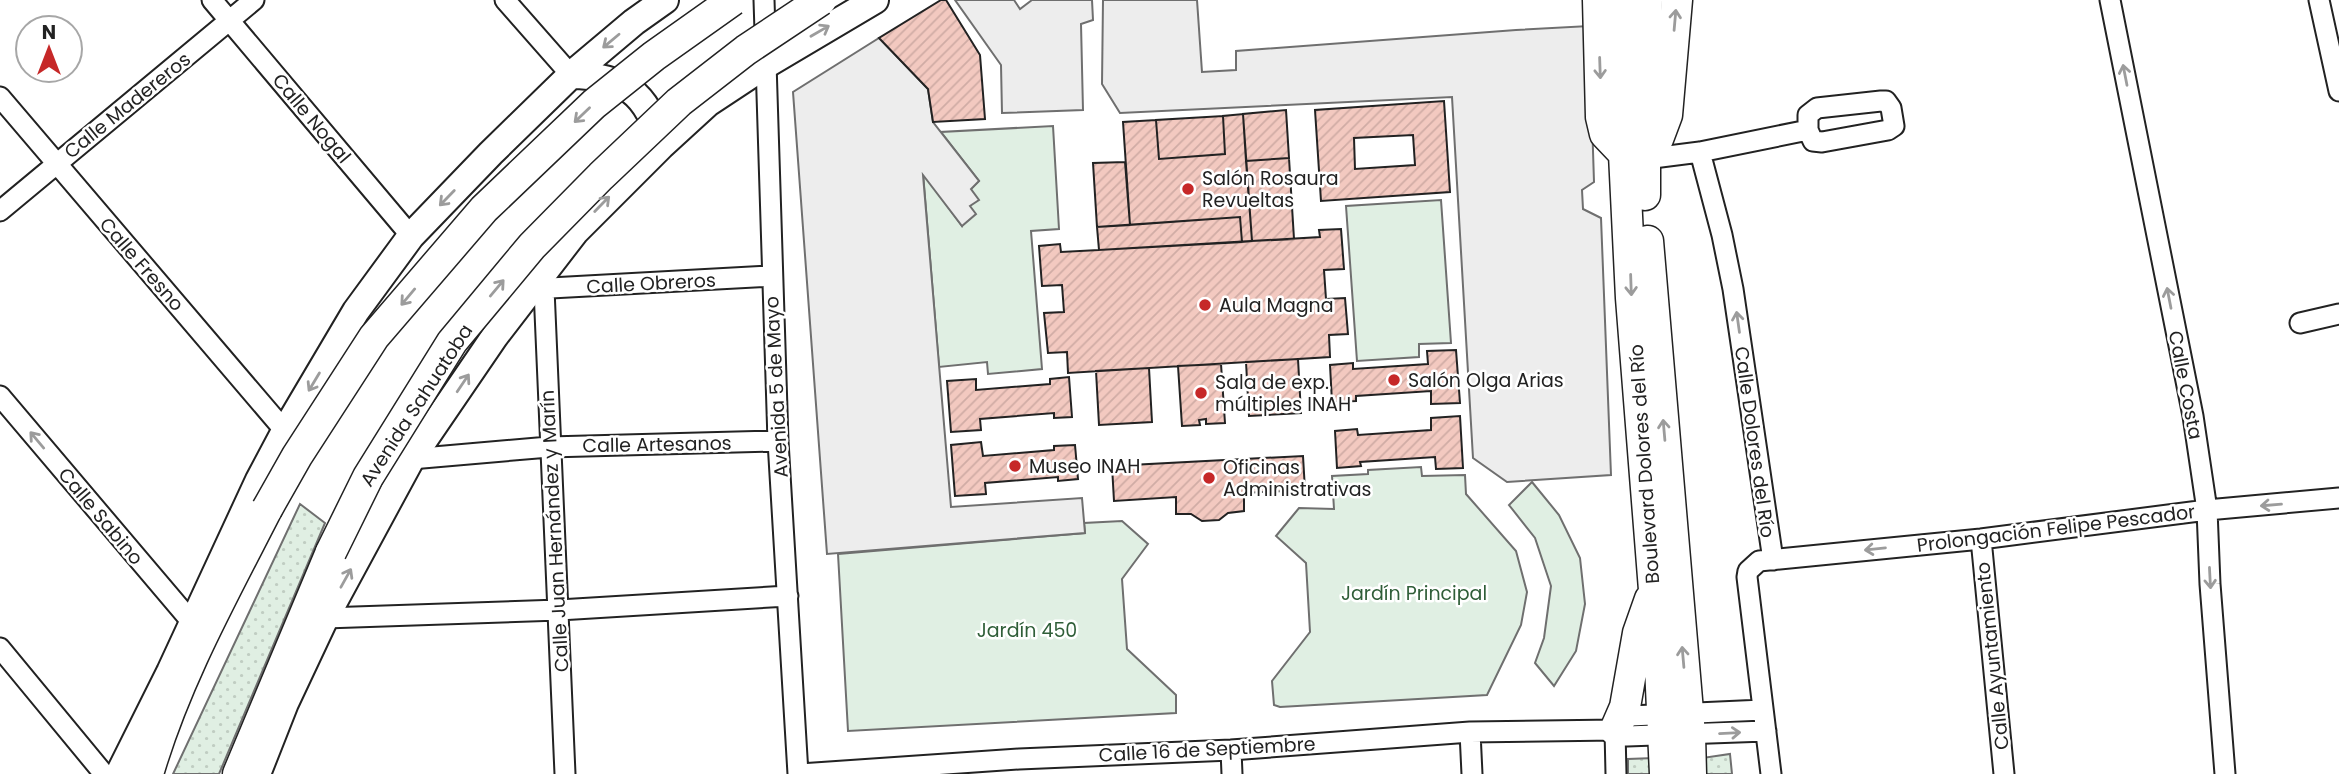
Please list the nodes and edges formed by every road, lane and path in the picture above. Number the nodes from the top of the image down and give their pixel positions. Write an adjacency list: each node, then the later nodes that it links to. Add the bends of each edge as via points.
1 (212, 0): 15 (street, Calle Nogal)
2 (254, 0): 15 (street, Calle Madereros)
3 (505, 0): 17 (street)
4 (665, 0): 17 (street, one-way to 17)
5 (733, 0): 44 (main road, one-way to 44, bridge, via 594,104 484,209 374,338 297,456)
6 (764, 0): 16 (street, Avenida 5 de Mayo)
7 (821, 0): 57 (main road, Avenida Sahuatoba, one-way to 7, bridge, via 331,552 368,477 452,342 532,246 679,102)
8 (875, 0): 16 (street, Avenida Sahuatoba, one-way to 8)
9 (1598, 0): 23 (main road, one-way to 23, via 1605,134)
10 (1625, 0): 23 (street)
11 (1649, 0): 23 (street)
12 (1677, 0): 23 (main road, one-way to 12, via 1658,139 1667,115)
13 (2110, 0): 37 (street, Calle Costa, one-way to 13, via 2193,416)
14 (2319, 0): 18 (street)
15 (230, 21): 24 (street, Calle Madereros); 26 (street, Calle Nogal)
16 (767, 64): 21 (street, Avenida Sahuatoba, via 708,103); 27 (street, Avenida 5 de Mayo)
17 (570, 75): 21 (street, via 609,79 633,91 650,110); 26 (street, one-way to 26)
18 (2338, 81)
19 (0, 97): 24 (street, Calle Fresno)
20 (1808, 130): 22 (street)
21 (662, 146): 28 (street, Avenida Sahuatoba, one-way to 21, via 575,232)
22 (1700, 152): 23 (street); 39 (street, Calle Dolores del Río, one-way to 22, via 1733,289)
23 (1638, 156): 40 (main road, Boulevard Dolores del Río, one-way to 40, via 1631,298); 47 (main road, Boulevard Dolores del Río, one-way to 23, via 1646,210)
24 (56, 164): 25 (street, Calle Madereros); 32 (street, Calle Fresno)
25 (0, 211)
26 (411, 236): 32 (street, one-way to 32, via 356,311)
27 (771, 276): 28 (street, Calle Obreros); 33 (street, Avenida 5 de Mayo)
28 (537, 289): 34 (street, Calle Juan Hernández y Marín); 35 (street, Avenida Sahuatoba, one-way to 28, via 495,336)
29 (2339, 314): 30 (street)
30 (2300, 323)
31 (0, 396): 44 (street, Calle Sabino, one-way to 31)
32 (285, 431): 44 (street)
33 (778, 441): 34 (street, Calle Artesanos); 41 (street, Avenida 5 de Mayo)
34 (549, 447): 35 (street, Calle Artesanos); 42 (street, Calle Juan Hernández y Marín)
35 (411, 459): 43 (street, Avenida Sahuatoba, one-way to 35)
36 (2339, 498): 37 (street, Prolongación Felipe Pescador, one-way to 37)
37 (2207, 510): 38 (street, Prolongación Felipe Pescador); 68 (street, Calle Costa, one-way to 68)
38 (1981, 538): 39 (street, Prolongación Felipe Pescador, one-way to 39); 67 (street, Calle Ayuntamiento)
39 (1773, 560): 46 (street, Calle Dolores del Río, via 1752,565 1747,577)
40 (1654, 589): 47 (main road, Boulevard Dolores del Río); 48 (main road, via 1638,633 1625,706)
41 (788, 596): 42 (street); 60 (street, Avenida 5 de Mayo)
42 (559, 610): 43 (street); 59 (street, Calle Juan Hernández y Marín)
43 (325, 618): 58 (street, Avenida Sahuatoba)
44 (197, 629): 52 (main road); 55 (street)
45 (0, 648): 54 (street)
46 (1763, 710): 47 (street, Calle 16 de Septiembre); 49 (street, Calle Dolores del Río)
47 (1676, 724): 48 (street, Calle 16 de Septiembre, via 1630,716); 49 (street, Calle 16 de Septiembre, one-way to 49); 64 (main road, Boulevard Dolores del Río); 65 (main road, Boulevard Dolores del Río)
48 (1615, 730): 50 (street, Calle 16 de Septiembre); 63 (street)
49 (1766, 731): 66 (street, Calle Dolores del Río)
50 (1470, 732): 51 (street, Calle 16 de Septiembre); 62 (street)
51 (1231, 750): 53 (street, Calle 16 de Septiembre); 61 (street)
52 (152, 761): 56 (main road)
53 (1019, 767): 60 (street, Calle 16 de Septiembre)
54 (104, 774)
55 (119, 774)
56 (125, 774)
57 (238, 774)
58 (257, 774)
59 (565, 774)
60 (799, 774)
61 (1232, 774)
62 (1472, 774)
63 (1616, 774)
64 (1665, 774)
65 (1691, 774)
66 (1771, 774)
67 (2004, 774)
68 (2225, 774)

